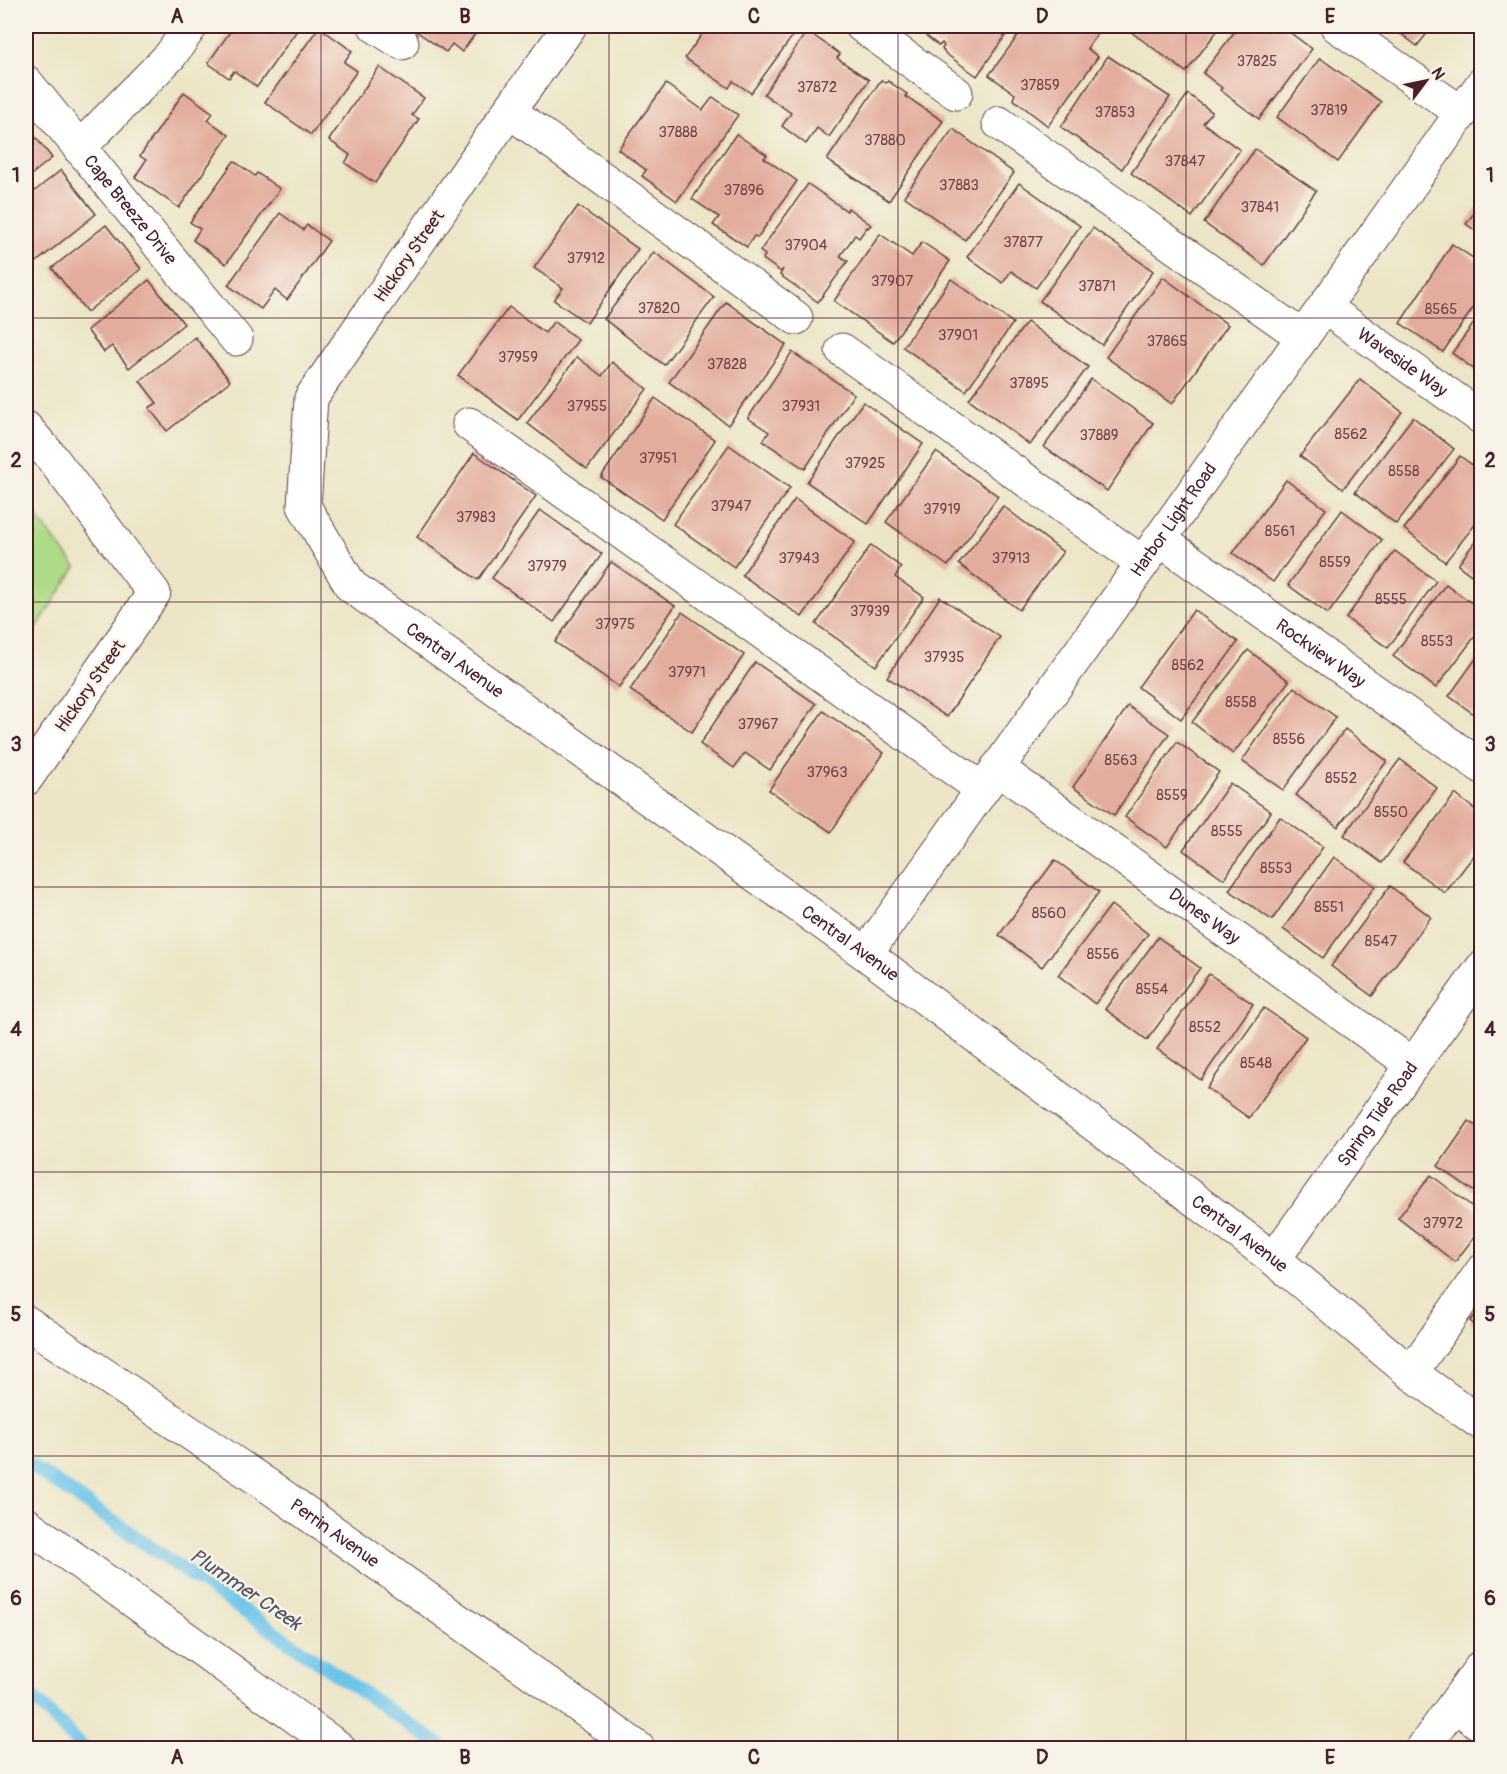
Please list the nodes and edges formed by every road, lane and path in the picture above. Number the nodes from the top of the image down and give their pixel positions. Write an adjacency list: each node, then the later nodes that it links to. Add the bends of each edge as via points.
1 (191, 26): 11 (street, via 170,56)
2 (570, 26): 8 (street, Hickory Street)
3 (862, 26): 7 (street)
4 (1337, 26): 9 (street)
5 (26, 82): 11 (street, Cape Breeze Drive)
6 (1482, 84): 9 (street, Harbor Light Road)
7 (956, 93)
8 (509, 111): 13 (street); 20 (street, Hickory Street, via 311,398)
9 (1461, 112): 12 (street, Harbor Light Road)
10 (999, 123): 14 (street)
11 (79, 148): 15 (street, Cape Breeze Drive)
12 (1324, 307): 14 (street, Harbor Light Road); 17 (street, Waveside Way)
13 (796, 318)
14 (1303, 338): 21 (street, Harbor Light Road)
15 (236, 339)
16 (842, 350): 21 (street, Rockview Way)
17 (1482, 418)
18 (469, 424): 23 (street, Dunes Way)
19 (26, 428): 24 (street, Hickory Street, via 154,593)
20 (304, 506): 25 (street, Central Avenue, via 351,586)
21 (1151, 551): 22 (street, Rockview Way); 23 (street, Harbor Light Road)
22 (1482, 767)
23 (990, 778): 25 (street, Harbor Light Road); 27 (street, Dunes Way)
24 (26, 779)
25 (866, 954): 28 (street, Central Avenue)
26 (1482, 968): 27 (street, Spring Tide Road)
27 (1413, 1065): 28 (street, Spring Tide Road)
28 (1274, 1259): 31 (street, Central Avenue)
29 (1482, 1271): 31 (street)
30 (26, 1322): 38 (street, Perrin Avenue, via 267,1485)
31 (1411, 1372): 32 (street, Central Avenue)
32 (1482, 1424)
33 (26, 1524): 37 (street)
34 (1482, 1666): 35 (street)
35 (1454, 1705): 36 (street); 39 (street)
36 (1482, 1725)
37 (339, 1749)
38 (638, 1749)
39 (1423, 1749)

